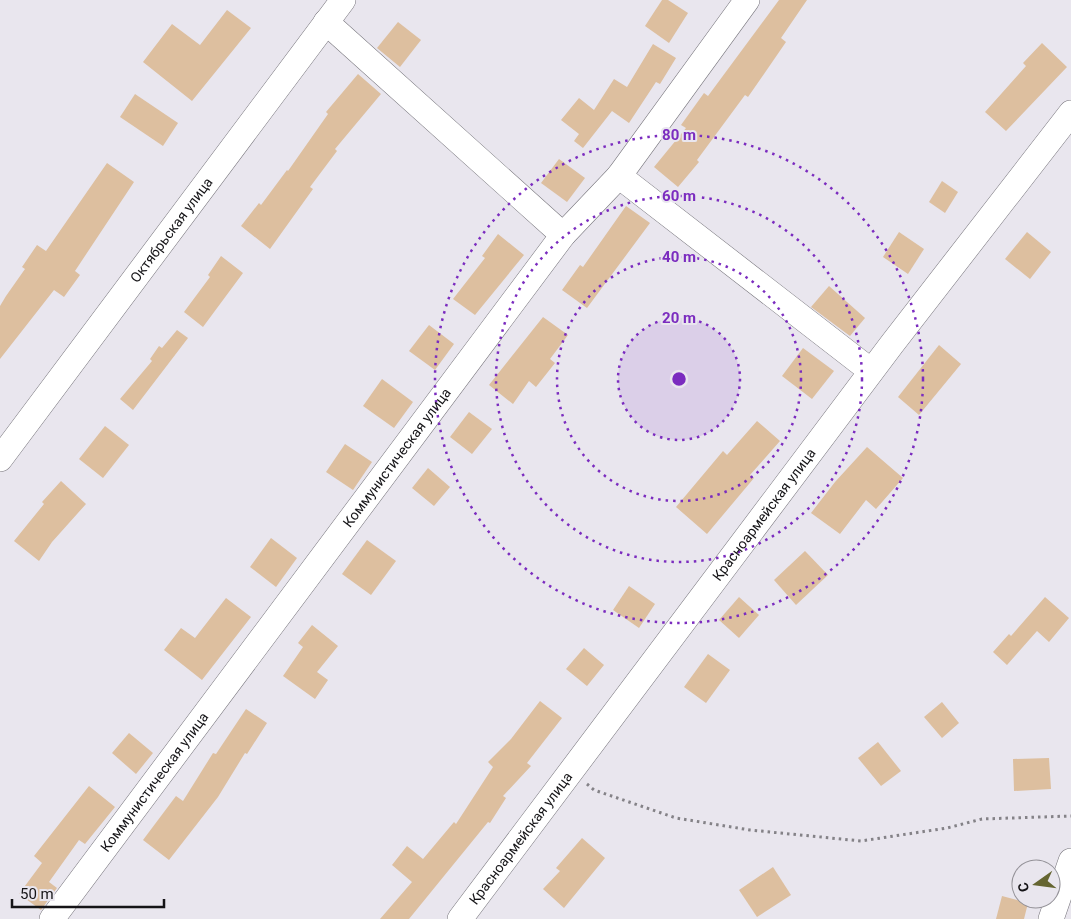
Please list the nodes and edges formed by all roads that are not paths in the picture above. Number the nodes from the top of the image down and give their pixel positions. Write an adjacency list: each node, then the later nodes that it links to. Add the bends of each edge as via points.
1 (343, 0): 3 (street, Октябрьская улица)
2 (747, 0): 5 (street, Коммунистическая улица)
3 (326, 22): 6 (street); 8 (street, Октябрьская улица)
4 (1071, 113): 7 (street, Красноармейская улица)
5 (619, 176): 6 (street, Коммунистическая улица); 7 (street)
6 (563, 235): 10 (street, Коммунистическая улица)
7 (871, 371): 11 (street, Красноармейская улица)
8 (0, 459)
9 (1071, 861): 12 (street)
10 (52, 919)
11 (460, 919)
12 (1050, 919)

